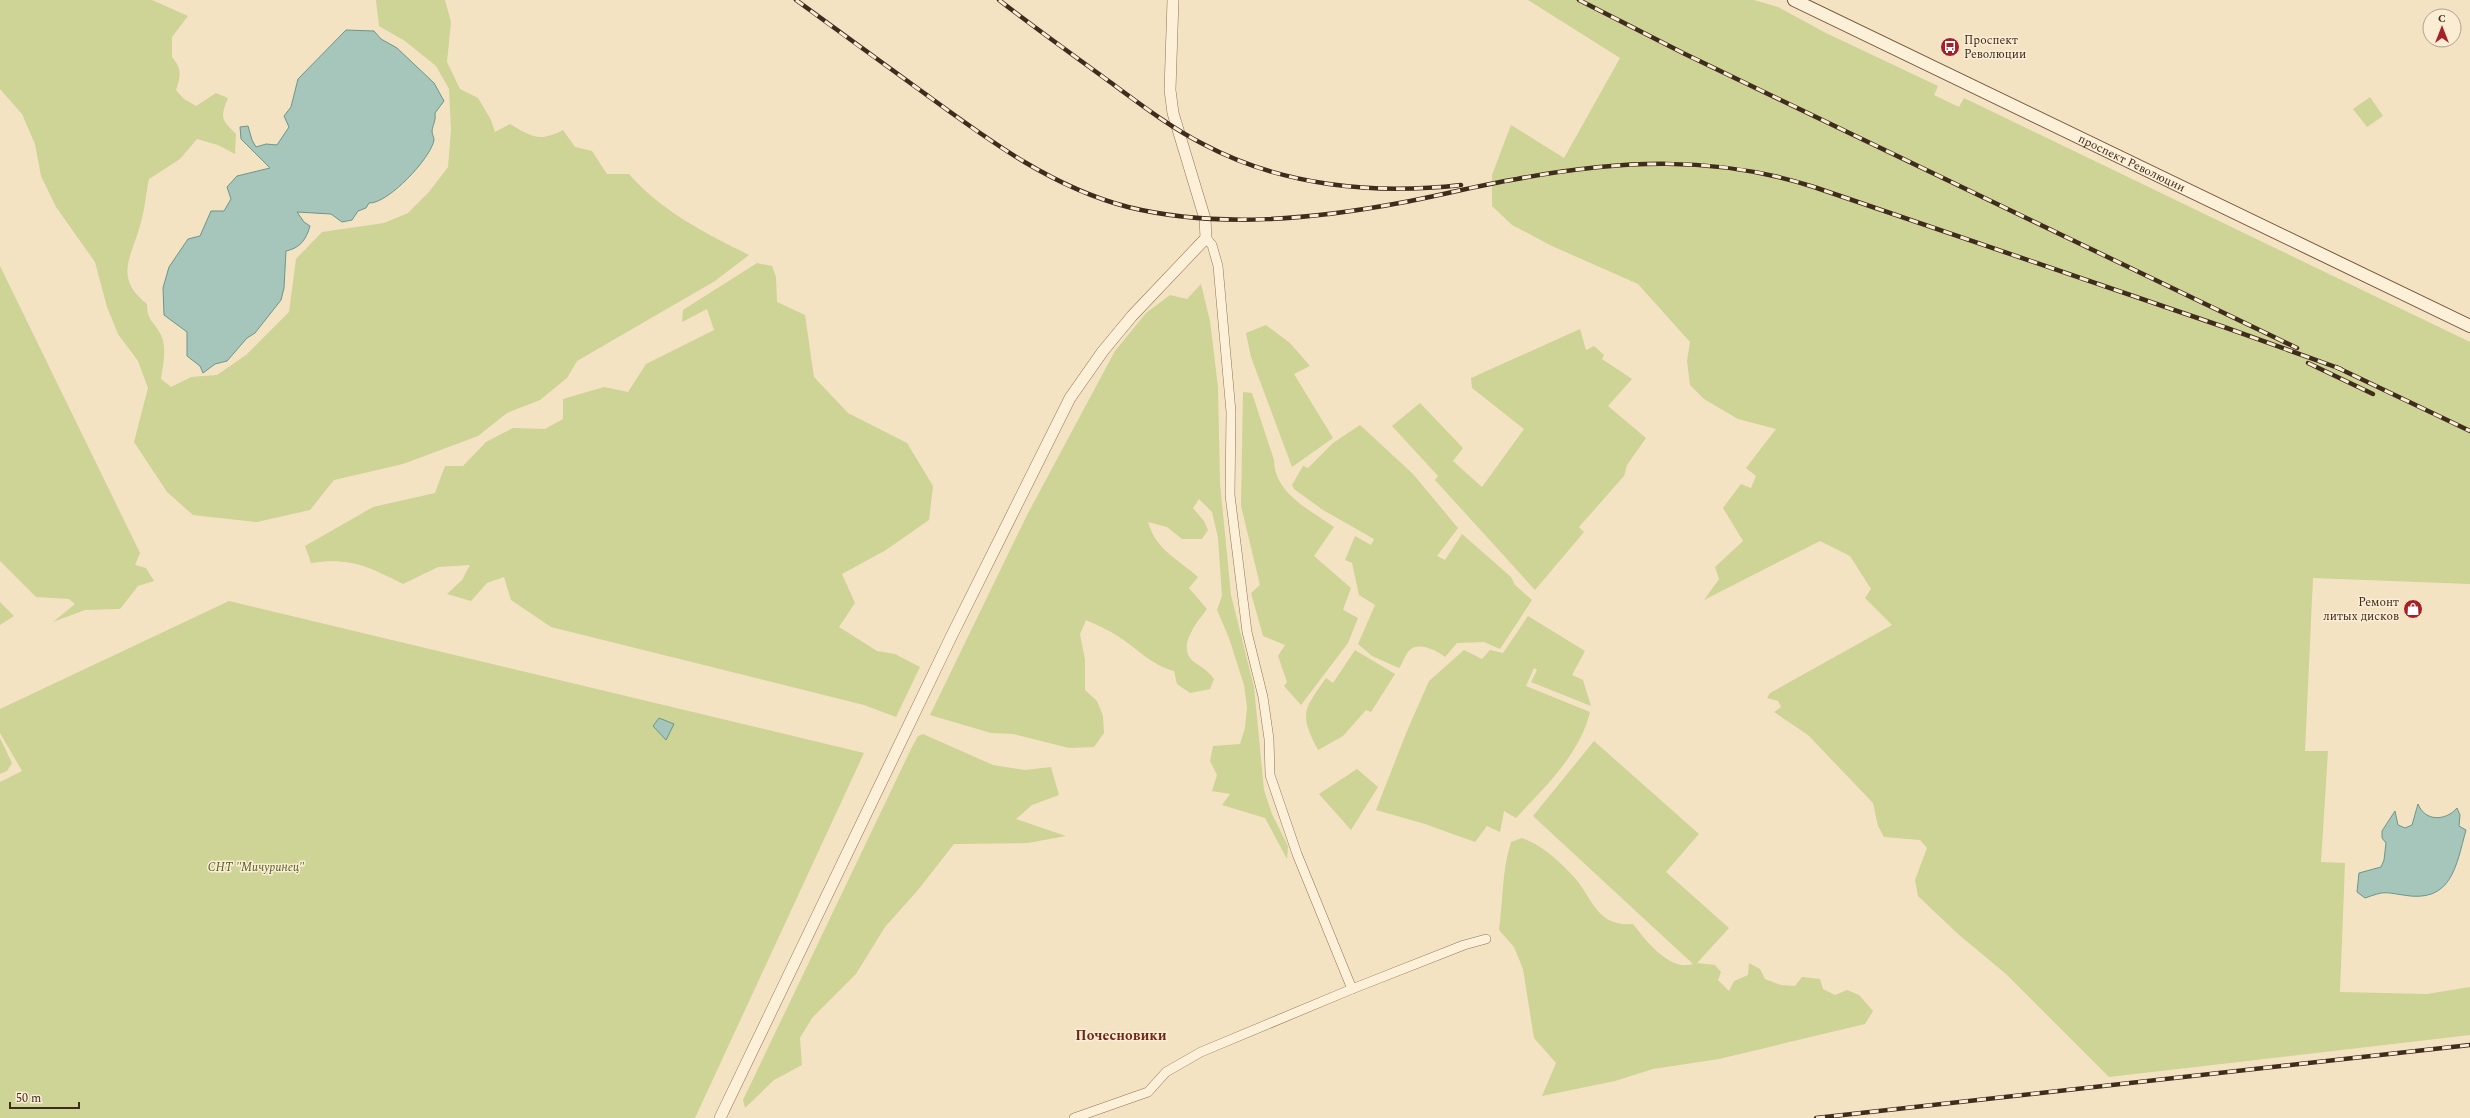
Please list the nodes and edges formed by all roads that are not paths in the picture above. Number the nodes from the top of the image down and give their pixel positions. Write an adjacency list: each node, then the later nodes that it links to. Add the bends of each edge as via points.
1 (1173, 0): 3 (street, via 1170,90 1173,113 1205,219)
2 (1794, 0): 4 (main road, проспект Революции)
3 (1206, 238): 6 (street, via 1212,245 1218,266 1231,412 1230,495 1247,632 1263,697 1269,739 1270,775 1297,854); 7 (street, via 1132,316 1103,351 1070,398 952,635)
4 (2470, 326)
5 (1486, 939): 6 (street, via 1464,945)
6 (1352, 989): 8 (street, via 1201,1052 1166,1072 1148,1092)
7 (720, 1118)
8 (1074, 1118)

